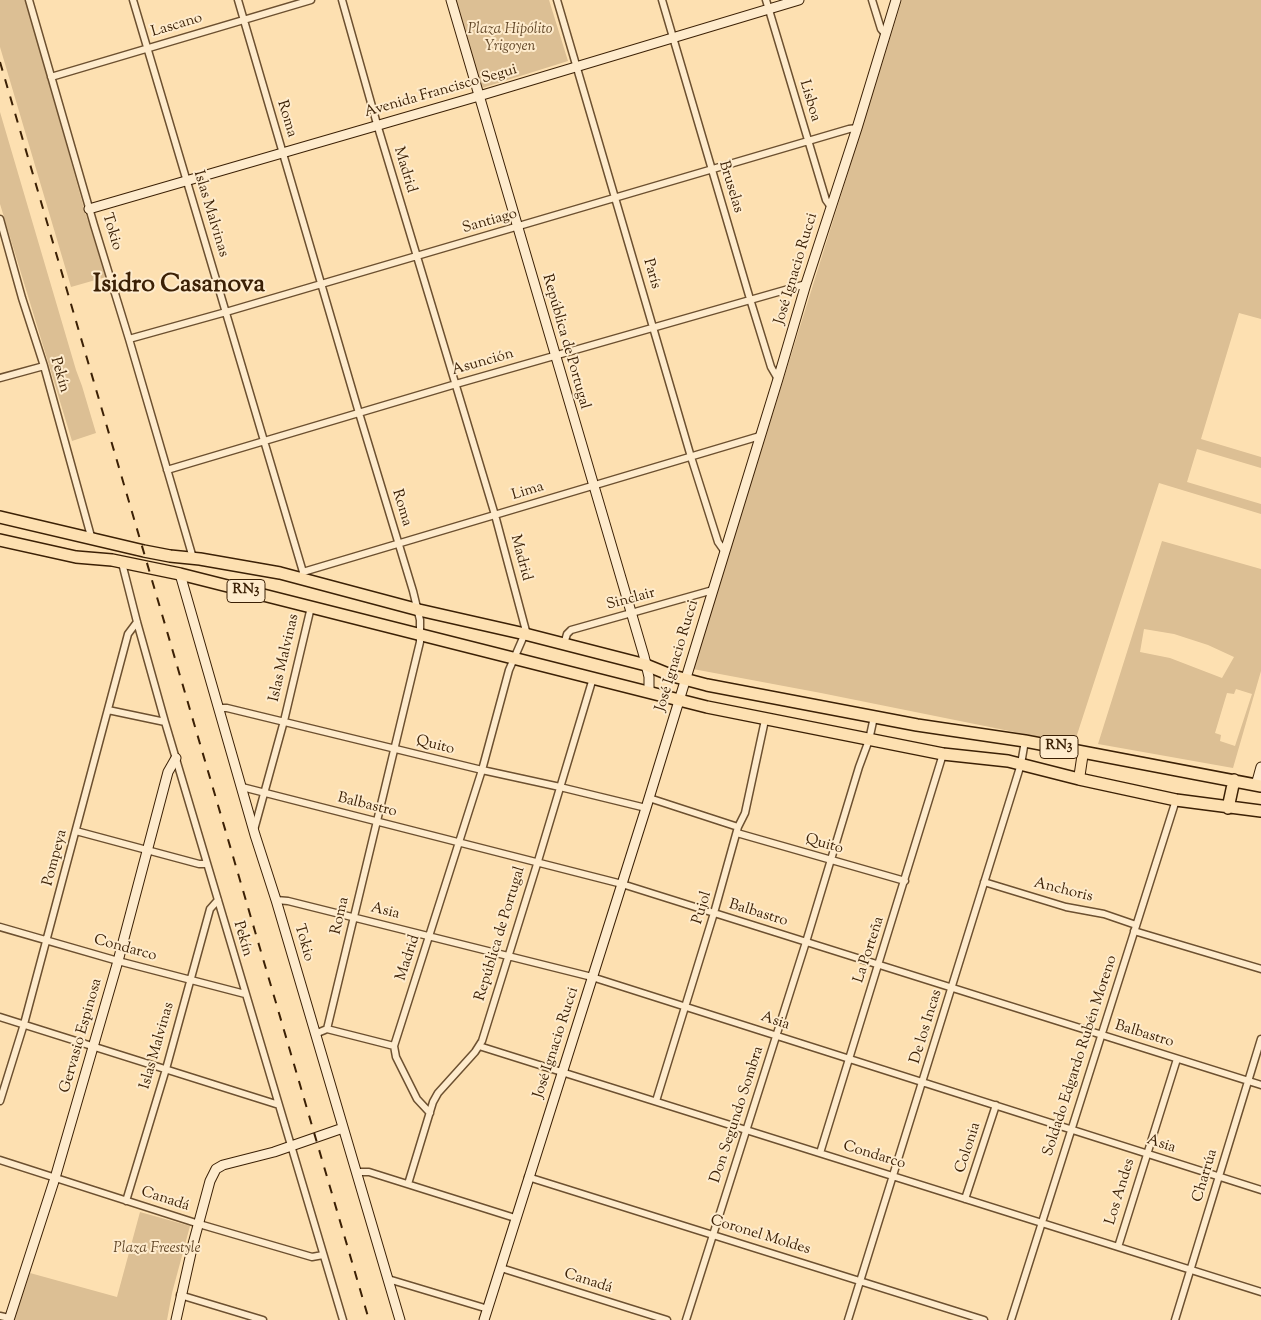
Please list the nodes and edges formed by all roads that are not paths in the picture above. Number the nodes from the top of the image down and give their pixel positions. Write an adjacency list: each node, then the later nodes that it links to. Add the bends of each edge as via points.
1 (29, 0): 18 (street, Tokio)
2 (133, 0): 16 (street, Islas Malvinas)
3 (238, 0): 13 (street, Roma)
4 (311, 0): 13 (street, Lascano)
5 (342, 0): 20 (street, Madrid)
6 (451, 0): 19 (street, República de Portugal)
7 (558, 0): 17 (street, París)
8 (662, 0): 15 (street, Bruselas)
9 (799, 0): 12 (street, Avenida Francisco Segui)
10 (872, 0): 14 (street)
11 (896, 0): 14 (street, José Ignacio Rucci)
12 (767, 4): 15 (street, Avenida Francisco Segui); 22 (street, Lisboa)
13 (244, 19): 16 (street, Lascano); 23 (street, Roma)
14 (885, 34): 21 (street, José Ignacio Rucci)
15 (673, 37): 17 (street, Avenida Francisco Segui); 24 (street, Bruselas)
16 (147, 48): 18 (street, Lascano); 25 (street, Islas Malvinas)
17 (576, 66): 19 (street, Avenida Francisco Segui); 26 (street, París)
18 (51, 76): 28 (street, Tokio)
19 (479, 96): 20 (street, Avenida Francisco Segui); 30 (street, República de Portugal)
20 (377, 124): 23 (street, Avenida Francisco Segui); 32 (street, Madrid)
21 (857, 128): 22 (street, Santiago); 27 (street, José Ignacio Rucci)
22 (808, 141): 24 (street, Santiago); 27 (street, Lisboa)
23 (283, 152): 25 (street, Avenida Francisco Segui); 33 (street, Roma)
24 (711, 169): 26 (street, Santiago); 35 (street, Bruselas)
25 (186, 180): 28 (street, Avenida Francisco Segui); 36 (street, Islas Malvinas)
26 (616, 198): 30 (street, Santiago); 37 (street, París)
27 (831, 207): 34 (street, José Ignacio Rucci)
28 (89, 208): 38 (street, Tokio)
29 (0, 219): 31 (street, Pekín)
30 (517, 227): 32 (street, Santiago); 39 (street, República de Portugal)
31 (2, 232): 40 (street, Pekín)
32 (417, 256): 33 (street, Santiago); 43 (street, Madrid)
33 (321, 283): 36 (street, Santiago); 44 (street, Roma)
34 (806, 284): 35 (street, Asunción); 42 (street, José Ignacio Rucci)
35 (750, 299): 37 (street, Asunción); 42 (street, Bruselas, via 771,367)
36 (226, 312): 38 (street, Santiago); 46 (street, Islas Malvinas)
37 (654, 327): 39 (street, Asunción); 47 (street, París)
38 (129, 339): 48 (street, Tokio)
39 (554, 355): 43 (street, Asunción); 49 (street, República de Portugal)
40 (44, 366): 41 (street); 53 (street, Pekín)
41 (0, 378)
42 (778, 379): 45 (street, José Ignacio Rucci)
43 (456, 384): 44 (street, Asunción); 50 (street, Madrid)
44 (359, 413): 46 (street, Asunción); 54 (street, Roma)
45 (760, 436): 47 (street, Lima); 55 (street, José Ignacio Rucci)
46 (264, 442): 48 (street, Asunción); 59 (street, Islas Malvinas)
47 (691, 457): 49 (street, Lima); 55 (street, París, via 718,542)
48 (167, 470): 56 (street, Tokio)
49 (593, 486): 50 (street, Lima); 63 (street, República de Portugal)
50 (495, 515): 54 (street, Lima); 66 (street, Madrid, via 526,626)
51 (0, 517): 53 (highway, RN3)
52 (0, 540): 57 (highway, RN3, via 76,557)
53 (92, 540): 56 (highway, RN3)
54 (399, 544): 59 (street, Lima); 62 (street, Roma)
55 (725, 552): 60 (street, José Ignacio Rucci)
56 (193, 558): 59 (highway, RN3)
57 (122, 563): 58 (highway, RN3); 64 (street, Pekín)
58 (180, 574): 61 (highway, RN3); 74 (street, Tokio)
59 (302, 576): 62 (highway, RN3)
60 (713, 590): 63 (street, Sinclair); 71 (street, José Ignacio Rucci)
61 (311, 607): 65 (highway, RN3); 79 (street, Islas Malvinas)
62 (418, 610): 65 (street, Roma); 66 (highway, RN3)
63 (631, 613): 67 (street, Sinclair, via 571,630); 69 (street, República de Portugal)
64 (137, 622): 75 (street, Pompeya, via 128,634); 78 (street, Pekín)
65 (421, 634): 68 (highway, RN3); 82 (street, Roma)
66 (525, 634): 67 (highway, RN3); 68 (street, Madrid)
67 (564, 644): 69 (highway, RN3)
68 (514, 658): 70 (highway, RN3); 88 (street, Madrid)
69 (646, 665): 71 (highway, RN3); 72 (street, República de Portugal)
70 (593, 678): 72 (highway, RN3); 93 (street, República de Portugal)
71 (684, 680): 73 (street, José Ignacio Rucci); 76 (highway, RN3)
72 (649, 692): 73 (highway, RN3)
73 (678, 700): 77 (highway, RN3); 95 (street, José Ignacio Rucci)
74 (218, 708): 79 (street, Quito); 92 (street, Tokio)
75 (108, 710): 78 (street); 103 (street, Pompeya)
76 (874, 719): 80 (street, Don Segundo Sombra); 81 (highway, RN3)
77 (765, 720): 80 (highway, RN3); 102 (street, Pujol)
78 (165, 722): 85 (street, Pekín)
79 (284, 722): 82 (street, Quito); 94 (street, Islas Malvinas)
80 (869, 740): 84 (highway, RN3); 106 (street, Don Segundo Sombra)
81 (1025, 741): 83 (highway, RN3); 86 (street, De los Incas)
82 (394, 749): 88 (street, Quito); 100 (street, Roma)
83 (1083, 752): 89 (main road); 90 (highway, RN3)
84 (944, 754): 86 (highway, RN3); 109 (street, La Porteña)
85 (176, 758): 105 (street, Gervasio Espinosa, via 168,772); 108 (street, Pekín)
86 (1021, 764): 89 (highway, RN3); 110 (street, De los Incas)
87 (1261, 767): 91 (street)
88 (482, 770): 93 (street, Quito); 104 (street, Madrid)
89 (1079, 779): 96 (highway, RN3)
90 (1234, 780): 91 (highway, RN3); 98 (highway)
91 (1258, 785)
92 (242, 787): 94 (street, Balbastro); 101 (street, Tokio)
93 (560, 787): 97 (street, Quito); 107 (street, República de Portugal)
94 (265, 793): 100 (street, Balbastro); 101 (street, Islas Malvinas)
95 (649, 798): 97 (street, José Ignacio Rucci); 102 (street, Quito)
96 (1176, 800): 98 (highway, RN3); 117 (street, Soldado Edgardo Rubén Moreno)
97 (646, 808): 111 (street, José Ignacio Rucci)
98 (1228, 808): 99 (highway, RN3)
99 (1261, 811)
100 (378, 822): 104 (street, Balbastro); 115 (street, Roma)
101 (254, 830): 113 (street, Tokio)
102 (738, 830): 106 (street, Quito); 114 (street, Pujol)
103 (76, 831): 105 (street); 119 (street, Pompeya)
104 (460, 842): 107 (street, Balbastro); 118 (street, Madrid)
105 (146, 850): 108 (street); 122 (street, Gervasio Espinosa)
106 (830, 860): 109 (street, Quito); 120 (street, Don Segundo Sombra)
107 (538, 862): 111 (street, Balbastro); 121 (street, República de Portugal)
108 (207, 864): 112 (street, Pekín)
109 (905, 881): 123 (street, La Porteña)
110 (984, 882): 117 (street, Anchoris, via 1066,907 1104,914); 127 (street, De los Incas)
111 (622, 884): 114 (street, Balbastro); 125 (street, José Ignacio Rucci)
112 (218, 900): 126 (street, Islas Malvinas, via 210,909); 128 (street, Pekín)
113 (276, 900): 115 (street, Asia); 133 (street, Tokio)
114 (714, 913): 120 (street, Balbastro); 129 (street, Pujol)
115 (354, 917): 118 (street, Asia); 132 (street, Roma)
116 (0, 927): 119 (street, Condarco)
117 (1135, 928): 124 (street, Anchoris); 135 (street, Soldado Edgardo Rubén Moreno)
118 (429, 936): 121 (street, Asia); 138 (street, Madrid)
119 (46, 941): 122 (street, Condarco); 131 (street, Pompeya)
120 (806, 942): 123 (street, Balbastro); 134 (street, Don Segundo Sombra)
121 (509, 956): 125 (street, Asia); 139 (street, República de Portugal)
122 (118, 961): 126 (street, Condarco); 137 (street, Gervasio Espinosa)
123 (878, 965): 127 (street, Balbastro); 140 (street, La Porteña)
124 (1261, 969)
125 (592, 977): 129 (street, Asia); 143 (street, José Ignacio Rucci)
126 (191, 979): 128 (street, Condarco); 142 (street, Islas Malvinas)
127 (952, 988): 135 (street, Balbastro); 145 (street, De los Incas)
128 (245, 994): 149 (street, Pekín)
129 (685, 1006): 134 (street, Asia); 148 (street, Pujol)
130 (0, 1017): 131 (street)
131 (24, 1024): 137 (street); 147 (street, Pompeya)
132 (327, 1029): 133 (street); 138 (street)
133 (315, 1034): 152 (street, Tokio)
134 (776, 1035): 140 (street, Asia); 154 (street, Don Segundo Sombra)
135 (1100, 1035): 141 (street, Balbastro); 153 (street, Soldado Edgardo Rubén Moreno)
136 (1261, 1039): 144 (street, Charrúa)
137 (94, 1046): 142 (street); 163 (street, Gervasio Espinosa)
138 (394, 1046): 151 (street, via 396,1057 417,1099)
139 (479, 1046): 143 (street, Condarco); 151 (street, República de Portugal, via 438,1093)
140 (848, 1059): 145 (street, Asia); 156 (street, La Porteña)
141 (1177, 1059): 144 (street, Balbastro); 157 (street, Los Andes)
142 (166, 1069): 149 (street); 167 (street, Islas Malvinas)
143 (562, 1072): 148 (street, Condarco); 162 (street, José Ignacio Rucci)
144 (1248, 1081): 146 (street, Balbastro); 161 (street, Charrúa)
145 (923, 1082): 150 (street, Asia); 160 (street, De los Incas)
146 (1261, 1085)
147 (0, 1097)
148 (656, 1100): 154 (street, Condarco)
149 (279, 1105): 155 (street, Pekín)
150 (996, 1105): 153 (street, Asia); 166 (street, Colonia)
151 (430, 1113): 164 (street, República de Portugal)
152 (344, 1128): 155 (street); 159 (street, Tokio)
153 (1072, 1129): 157 (street, Asia); 169 (street, Soldado Edgardo Rubén Moreno)
154 (747, 1130): 156 (street, Condarco); 171 (street, Don Segundo Sombra)
155 (291, 1145): 170 (street, via 216,1169); 173 (street, Pekín)
156 (820, 1153): 160 (street, Condarco)
157 (1146, 1153): 161 (street, Asia); 172 (street, Los Andes)
158 (0, 1160): 163 (street, Canadá)
159 (356, 1172): 164 (street, via 369,1172); 176 (street, Tokio)
160 (893, 1175): 166 (street, Condarco); 177 (street, De los Incas)
161 (1219, 1176): 165 (street, Asia); 175 (street, Charrúa)
162 (528, 1177): 168 (street, José Ignacio Rucci); 171 (street, Coronel Moldes)
163 (55, 1178): 167 (street, Canadá); 182 (street, Gervasio Espinosa)
164 (408, 1184): 168 (street)
165 (1261, 1190)
166 (965, 1199): 169 (street, Condarco)
167 (126, 1201): 170 (street, Canadá)
168 (515, 1218): 174 (street, José Ignacio Rucci)
169 (1041, 1223): 172 (street, Condarco); 192 (street, Soldado Edgardo Rubén Moreno)
170 (199, 1224): 173 (street, Canadá, via 312,1257); 179 (street)
171 (713, 1235): 177 (street, Coronel Moldes); 189 (street, Don Segundo Sombra)
172 (1118, 1247): 175 (street, Condarco)
173 (323, 1255): 185 (street, Pekín)
174 (501, 1268): 180 (street, José Ignacio Rucci); 188 (street, Canadá)
175 (1190, 1270): 178 (street, Condarco); 193 (street, Charrúa)
176 (388, 1279): 180 (street); 186 (street, Tokio)
177 (861, 1280): 190 (street, De los Incas); 191 (street, Coronel Moldes)
178 (1261, 1292)
179 (180, 1295): 183 (street); 184 (street)
180 (488, 1309): 187 (street, José Ignacio Rucci)
181 (0, 1316): 182 (street)
182 (9, 1319)
183 (176, 1320)
184 (262, 1320)
185 (343, 1320)
186 (400, 1320)
187 (484, 1320)
188 (667, 1320)
189 (686, 1320)
190 (848, 1320)
191 (984, 1320)
192 (1012, 1320)
193 (1175, 1320)

